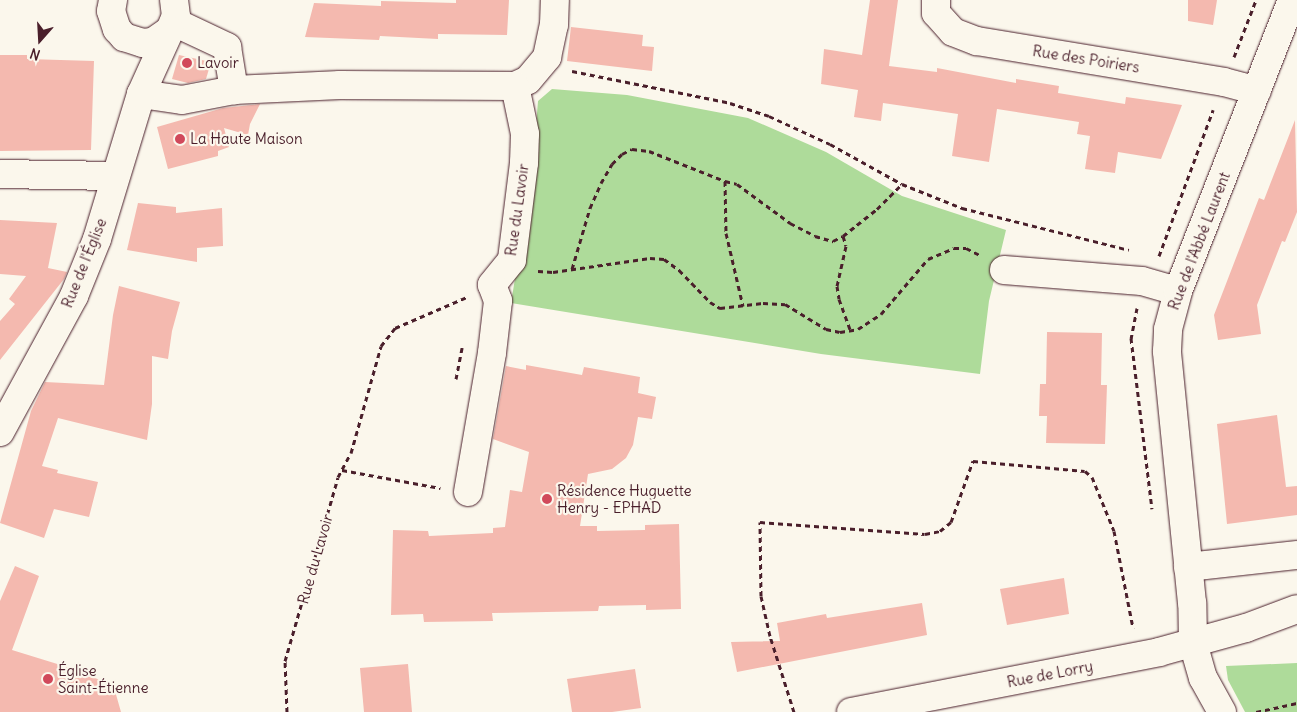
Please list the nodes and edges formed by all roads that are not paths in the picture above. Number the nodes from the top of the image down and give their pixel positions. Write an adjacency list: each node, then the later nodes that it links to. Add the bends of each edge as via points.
1 (555, 0): 6 (street, via 547,57 528,80)
2 (936, 0): 9 (street, Rue des Poiriers, via 936,13 953,32 977,41 1224,82)
3 (1292, 0): 9 (street, Rue de l'Abbé Laurent)
4 (112, 14): 5 (street, via 143,43 153,42); 7 (street, via 138,65)
5 (174, 14): 7 (street, Rue de l'Église); 8 (street, via 227,47)
6 (516, 86): 8 (street, via 340,85); 15 (street, Rue du Lavoir, via 524,134 524,163 512,260 492,286 498,301 492,353)
7 (143, 89): 8 (street, via 182,100); 11 (street, Rue de l'Église)
8 (234, 90)
9 (1257, 91): 13 (street, Rue de l'Abbé Laurent)
10 (0, 174): 11 (street)
11 (115, 176): 14 (street, Rue de l'Église, via 97,239 74,296)
12 (1004, 270): 13 (street, via 1142,281)
13 (1178, 291): 17 (street, Rue de l'Abbé Laurent, via 1168,329 1167,351)
14 (0, 432)
15 (468, 492)
16 (1297, 555): 17 (street)
17 (1188, 567): 21 (street, Rue de l'Abbé Laurent)
18 (1297, 608): 20 (street, Rue de Lorry)
19 (1297, 623): 20 (street, Rue de Lorry)
20 (1246, 628): 21 (street, Rue de Lorry)
21 (1193, 642): 22 (street, Rue de Lorry, via 1138,656); 23 (street, Rue de l'Abbé Laurent, via 1203,678)
22 (852, 712)
23 (1222, 712)

